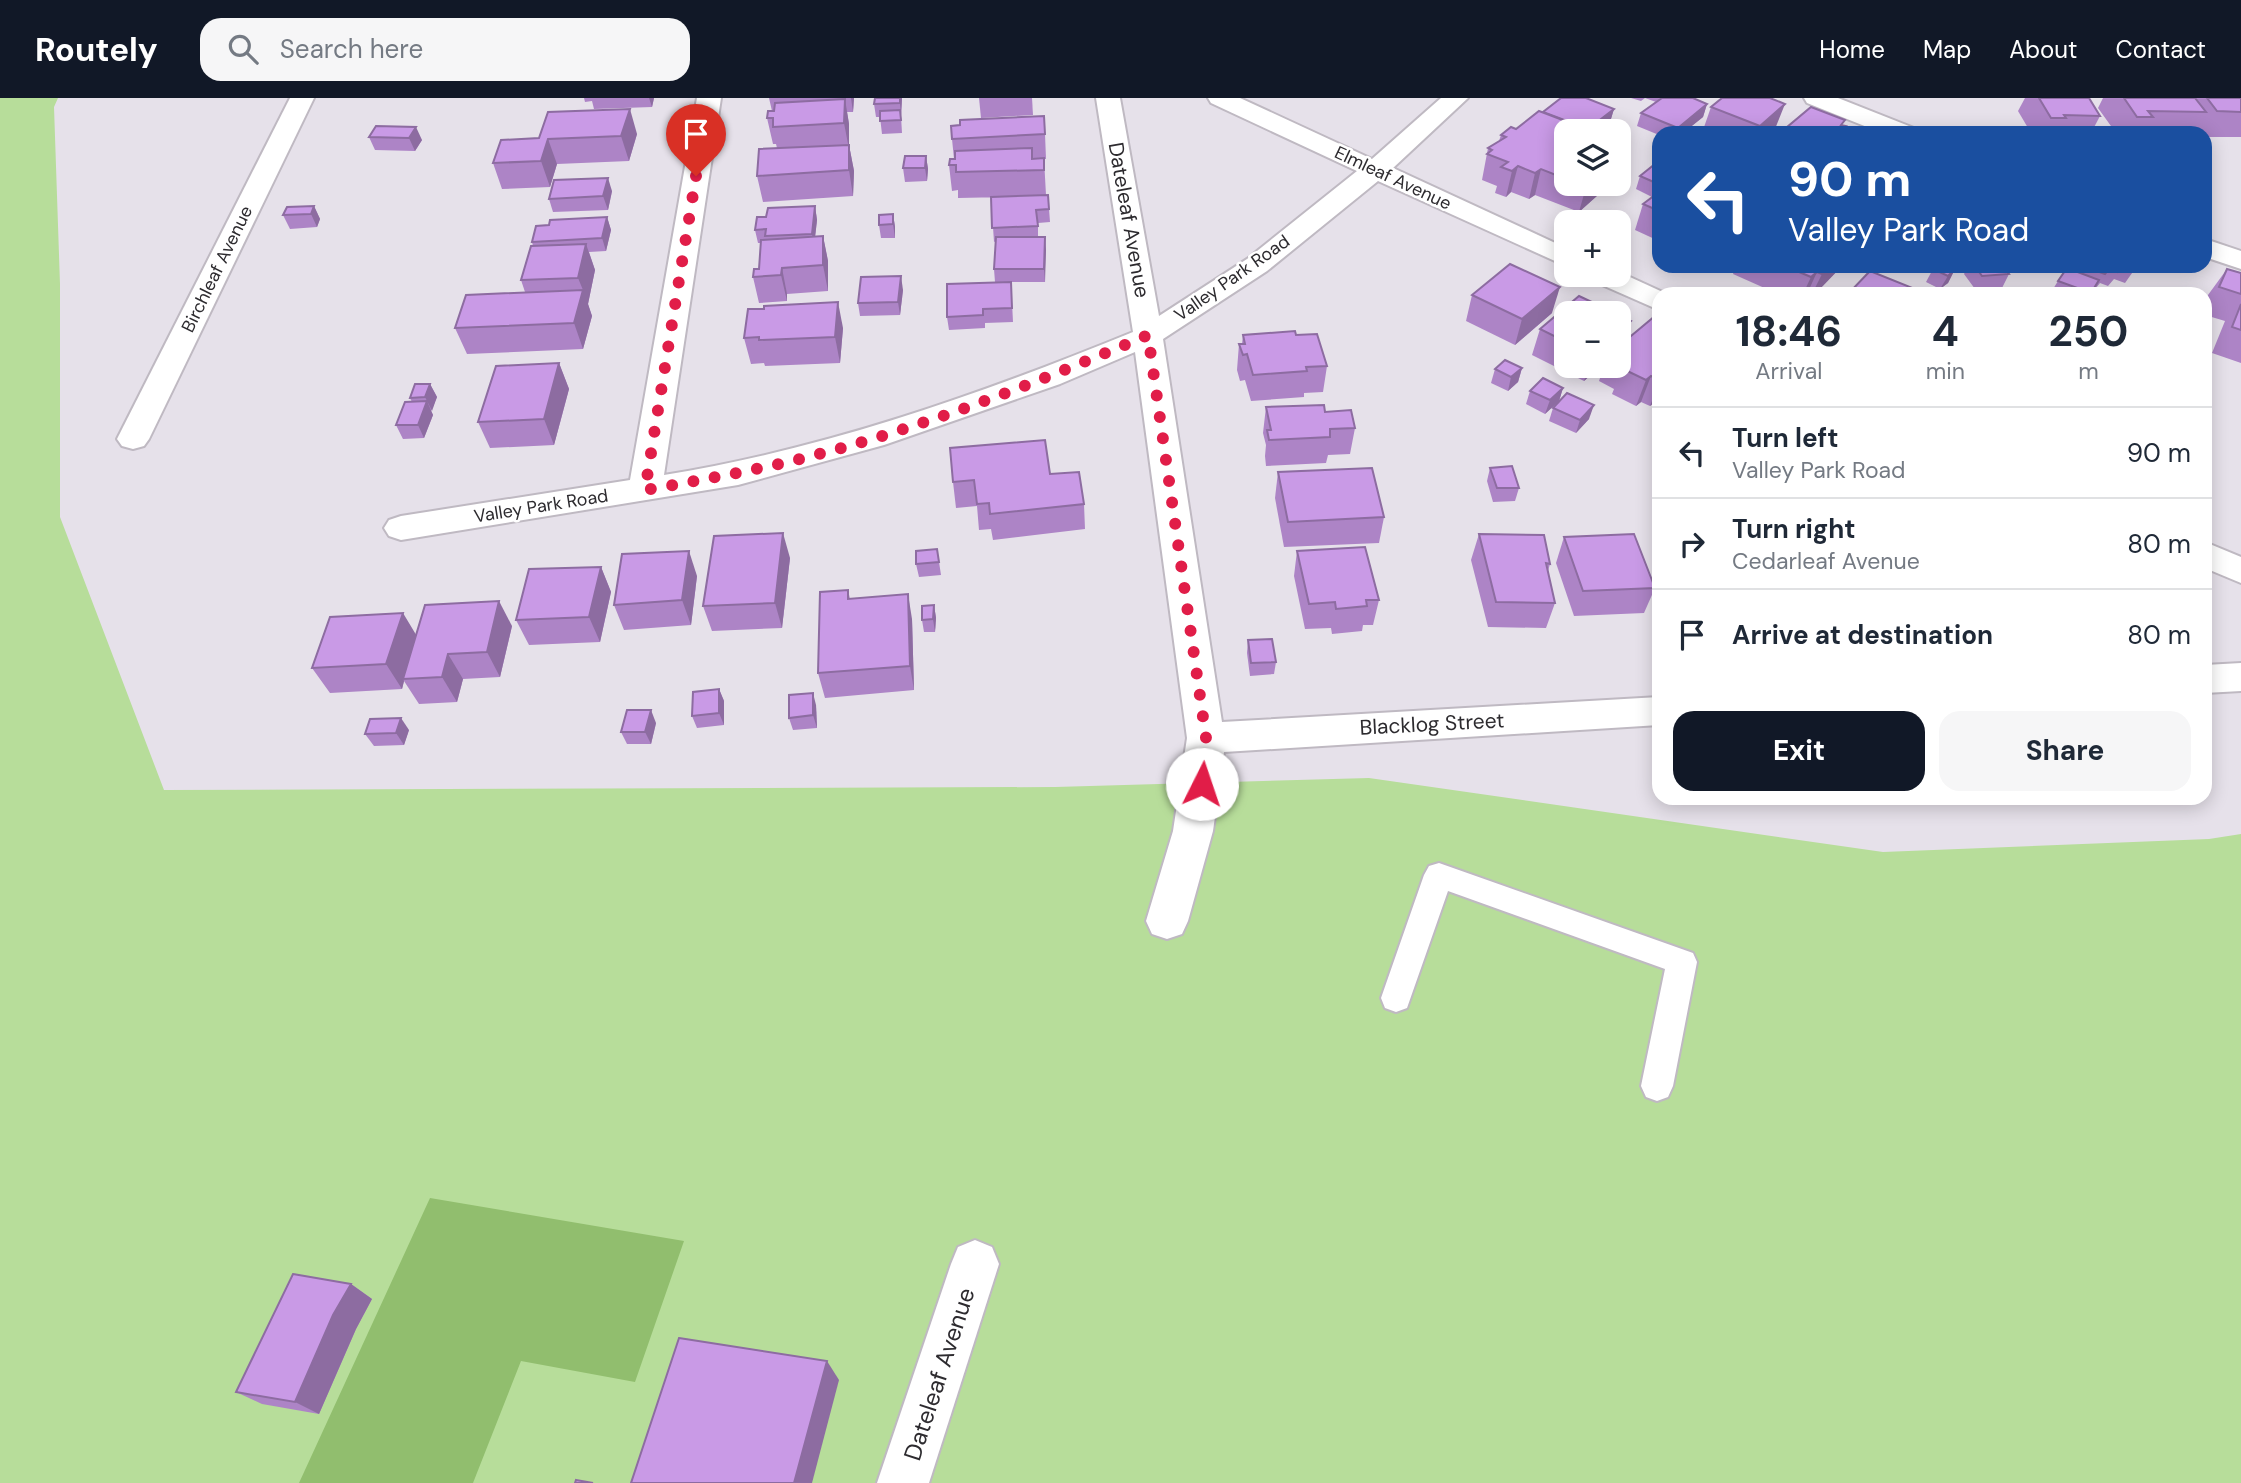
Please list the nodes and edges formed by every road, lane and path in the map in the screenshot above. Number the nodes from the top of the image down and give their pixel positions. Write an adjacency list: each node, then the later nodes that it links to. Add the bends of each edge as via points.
1 (302, 98): 15 (street, Birchleaf Avenue)
2 (709, 98): 16 (street)
3 (1108, 98): 14 (street, Dateleaf Avenue)
4 (1220, 98): 8 (street, Elmleaf Avenue)
5 (1456, 98): 8 (street, Valley Park Road)
6 (1816, 98): 7 (street)
7 (1887, 126)
8 (1376, 169): 10 (street, Elmleaf Avenue); 14 (street, Valley Park Road, via 1256,265)
9 (2212, 250): 11 (street)
10 (1554, 252)
11 (2241, 261)
12 (1629, 287): 13 (street)
13 (1652, 298)
14 (1148, 335): 16 (street, Valley Park Road, via 1038,382 873,438 738,474); 23 (street, Dateleaf Avenue)
15 (133, 439)
16 (645, 490): 17 (street, Valley Park Road)
17 (401, 528)
18 (2212, 557): 19 (street)
19 (2241, 571)
20 (2241, 677): 21 (street)
21 (2212, 679)
22 (1652, 711): 23 (street, Blacklog Street)
23 (1206, 738): 24 (street, Dateleaf Avenue, via 1189,854)
24 (1167, 921)
25 (1396, 998): 26 (lane, via 1439,875 1682,962)
26 (1657, 1086)
27 (975, 1264): 28 (street, Dateleaf Avenue)
28 (903, 1483)

